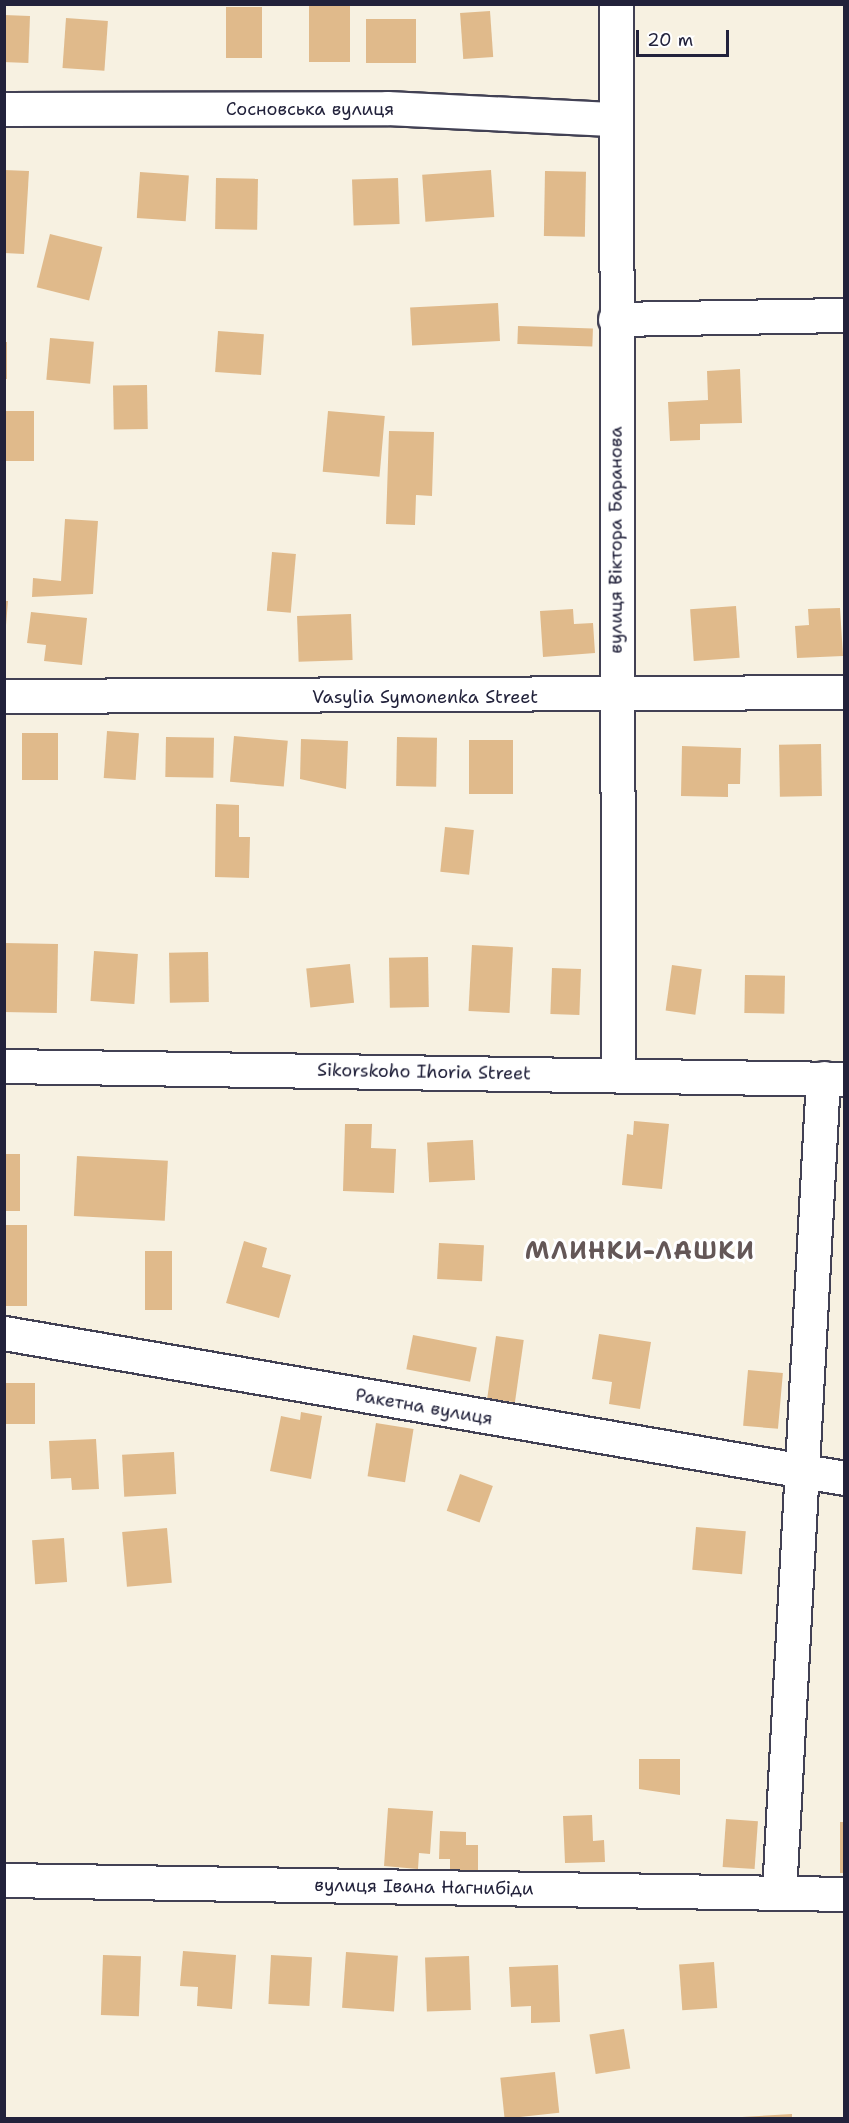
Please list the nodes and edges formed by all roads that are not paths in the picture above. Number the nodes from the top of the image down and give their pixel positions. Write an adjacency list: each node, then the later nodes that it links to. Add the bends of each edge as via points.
1 (616, 4): 3 (street, вулиця Віктора Баранова)
2 (4, 109): 3 (street, Сосновська вулиця, via 387,108)
3 (616, 119): 5 (street, вулиця Віктора Баранова)
4 (844, 315): 5 (street)
5 (615, 319): 8 (street, вулиця Віктора Баранова)
6 (844, 692): 8 (street, Vasylia Symonenka Street)
7 (4, 696): 8 (street, Vasylia Symonenka Street)
8 (617, 696): 10 (street, вулиця Віктора Баранова)
9 (4, 1066): 10 (street, Sikorskoho Ihoria Street)
10 (618, 1075): 11 (street, Sikorskoho Ihoria Street)
11 (834, 1078): 13 (street)
12 (4, 1333): 13 (street, Ракетна вулиця)
13 (802, 1474): 14 (street, Ракетна вулиця); 16 (street)
14 (844, 1478)
15 (4, 1880): 16 (street, вулиця Івана Нагнибіди)
16 (779, 1893): 17 (street, вулиця Івана Нагнибіди)
17 (844, 1894)

